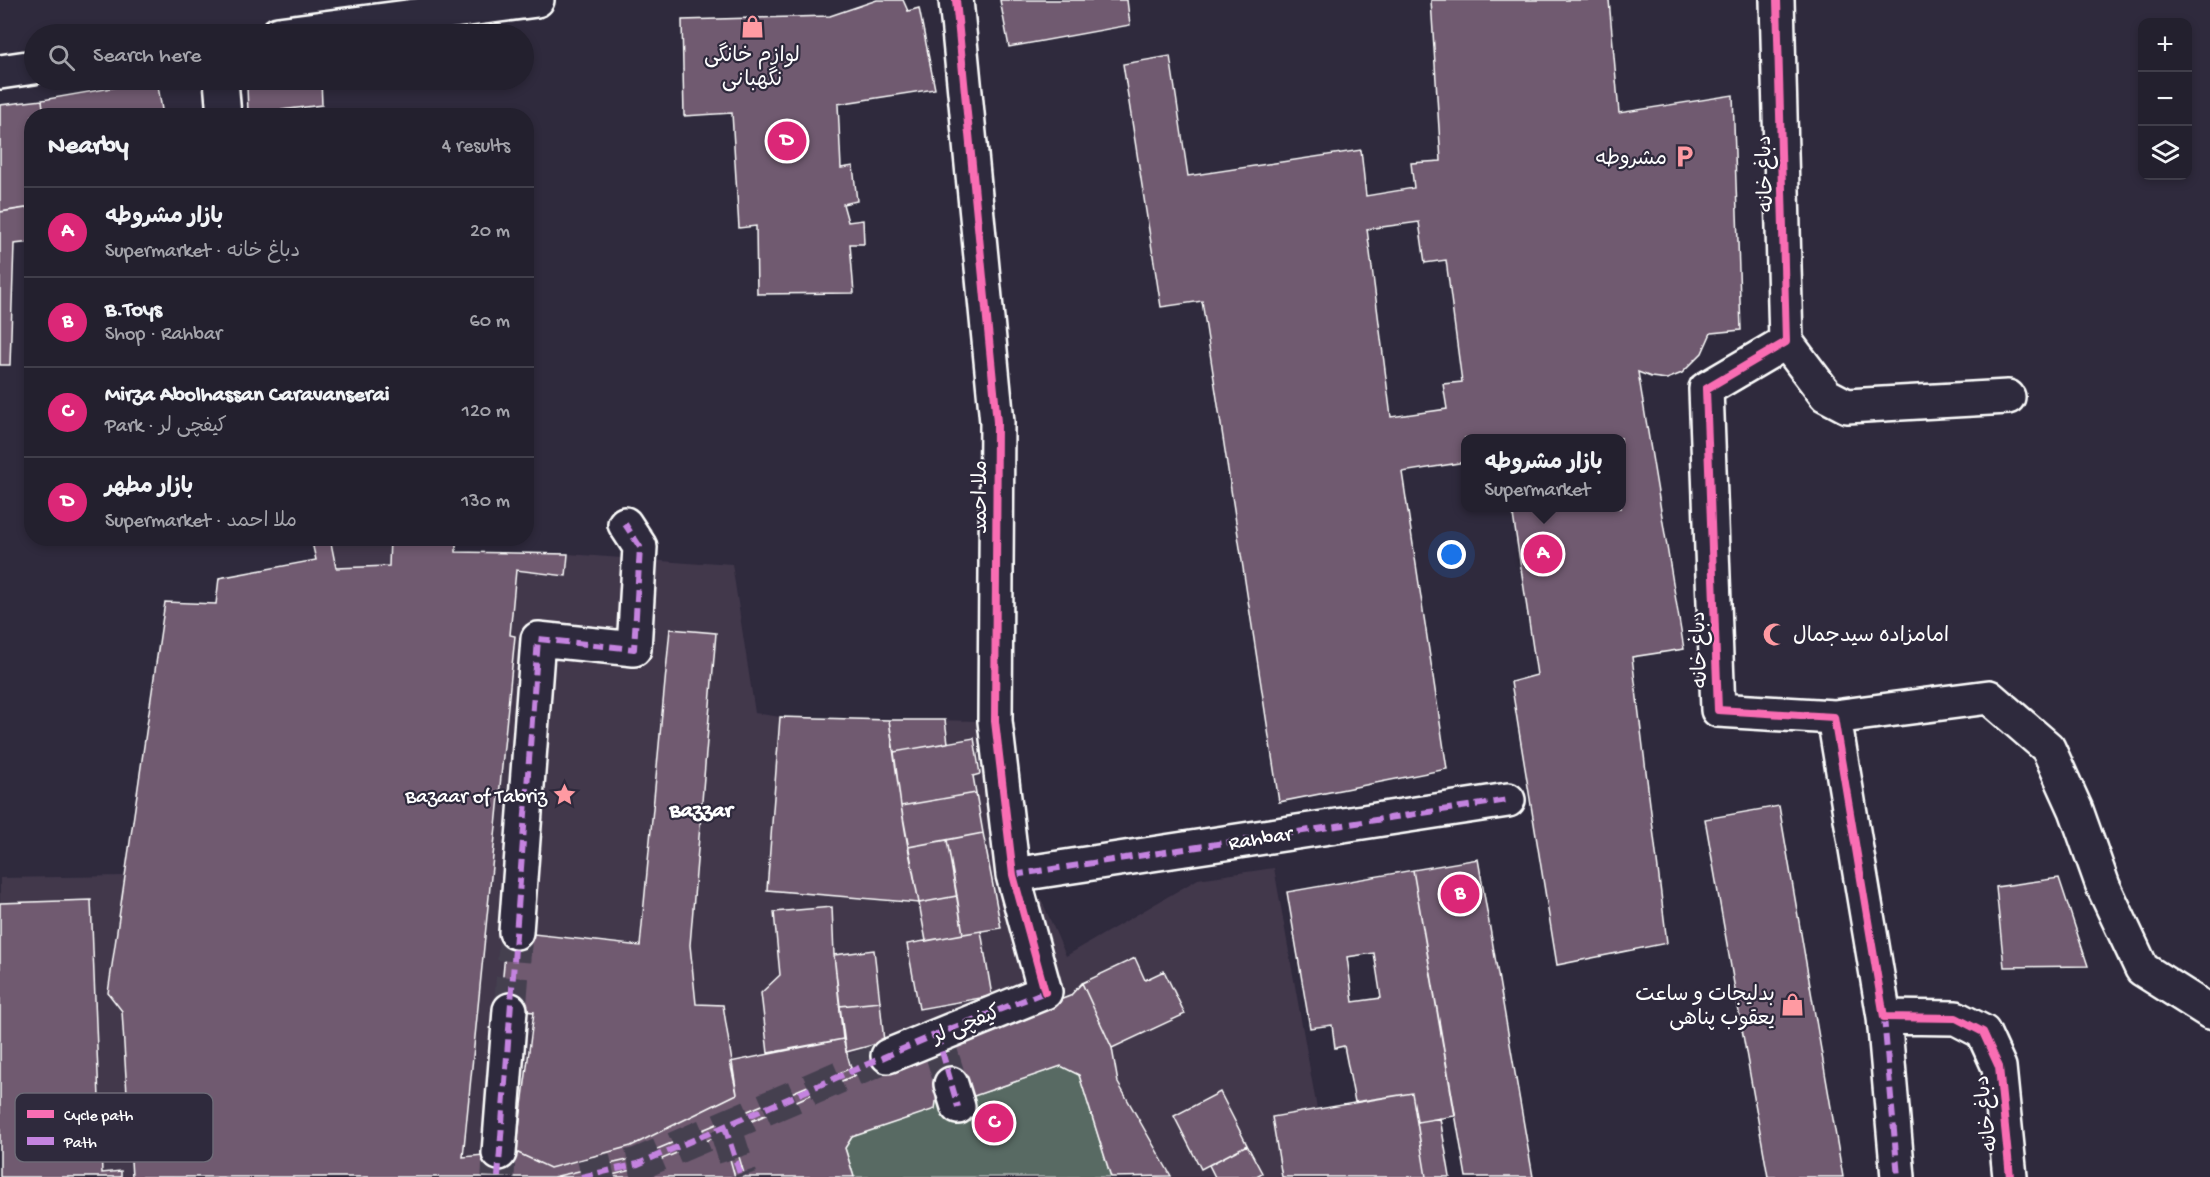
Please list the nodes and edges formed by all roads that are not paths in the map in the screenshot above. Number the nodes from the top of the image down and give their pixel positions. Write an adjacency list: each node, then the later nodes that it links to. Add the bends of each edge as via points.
1 (537, 0): 4 (street)
2 (956, 0): 14 (street, ملا احمد, via 998,422 995,721)
3 (1777, 0): 9 (street, دباغ خانه)
4 (354, 24)
5 (24, 68): 6 (street)
6 (0, 72)
7 (222, 90): 8 (street)
8 (224, 108)
9 (1786, 342): 10 (street, via 1826,395 1847,406); 12 (street, دباغ خانه, via 1706,389 1718,710)
10 (2008, 397)
11 (625, 524): 15 (street, via 640,547 634,650 538,639)
12 (1834, 717): 18 (street, via 1989,697 2048,748 2076,810 2103,886 2142,969); 19 (street)
13 (1508, 800): 14 (street, Rahbar)
14 (1013, 875): 16 (street, ملا احمد)
15 (516, 932)
16 (1046, 992): 20 (street, کیفچی لر, via 938,1040)
17 (510, 1010): 21 (street)
18 (2210, 1012)
19 (1884, 1017): 22 (street); 23 (street, دباغ خانه, via 1956,1018 1983,1032 1999,1067)
20 (888, 1056)
21 (499, 1153)
22 (1898, 1177)
23 (2010, 1177)

